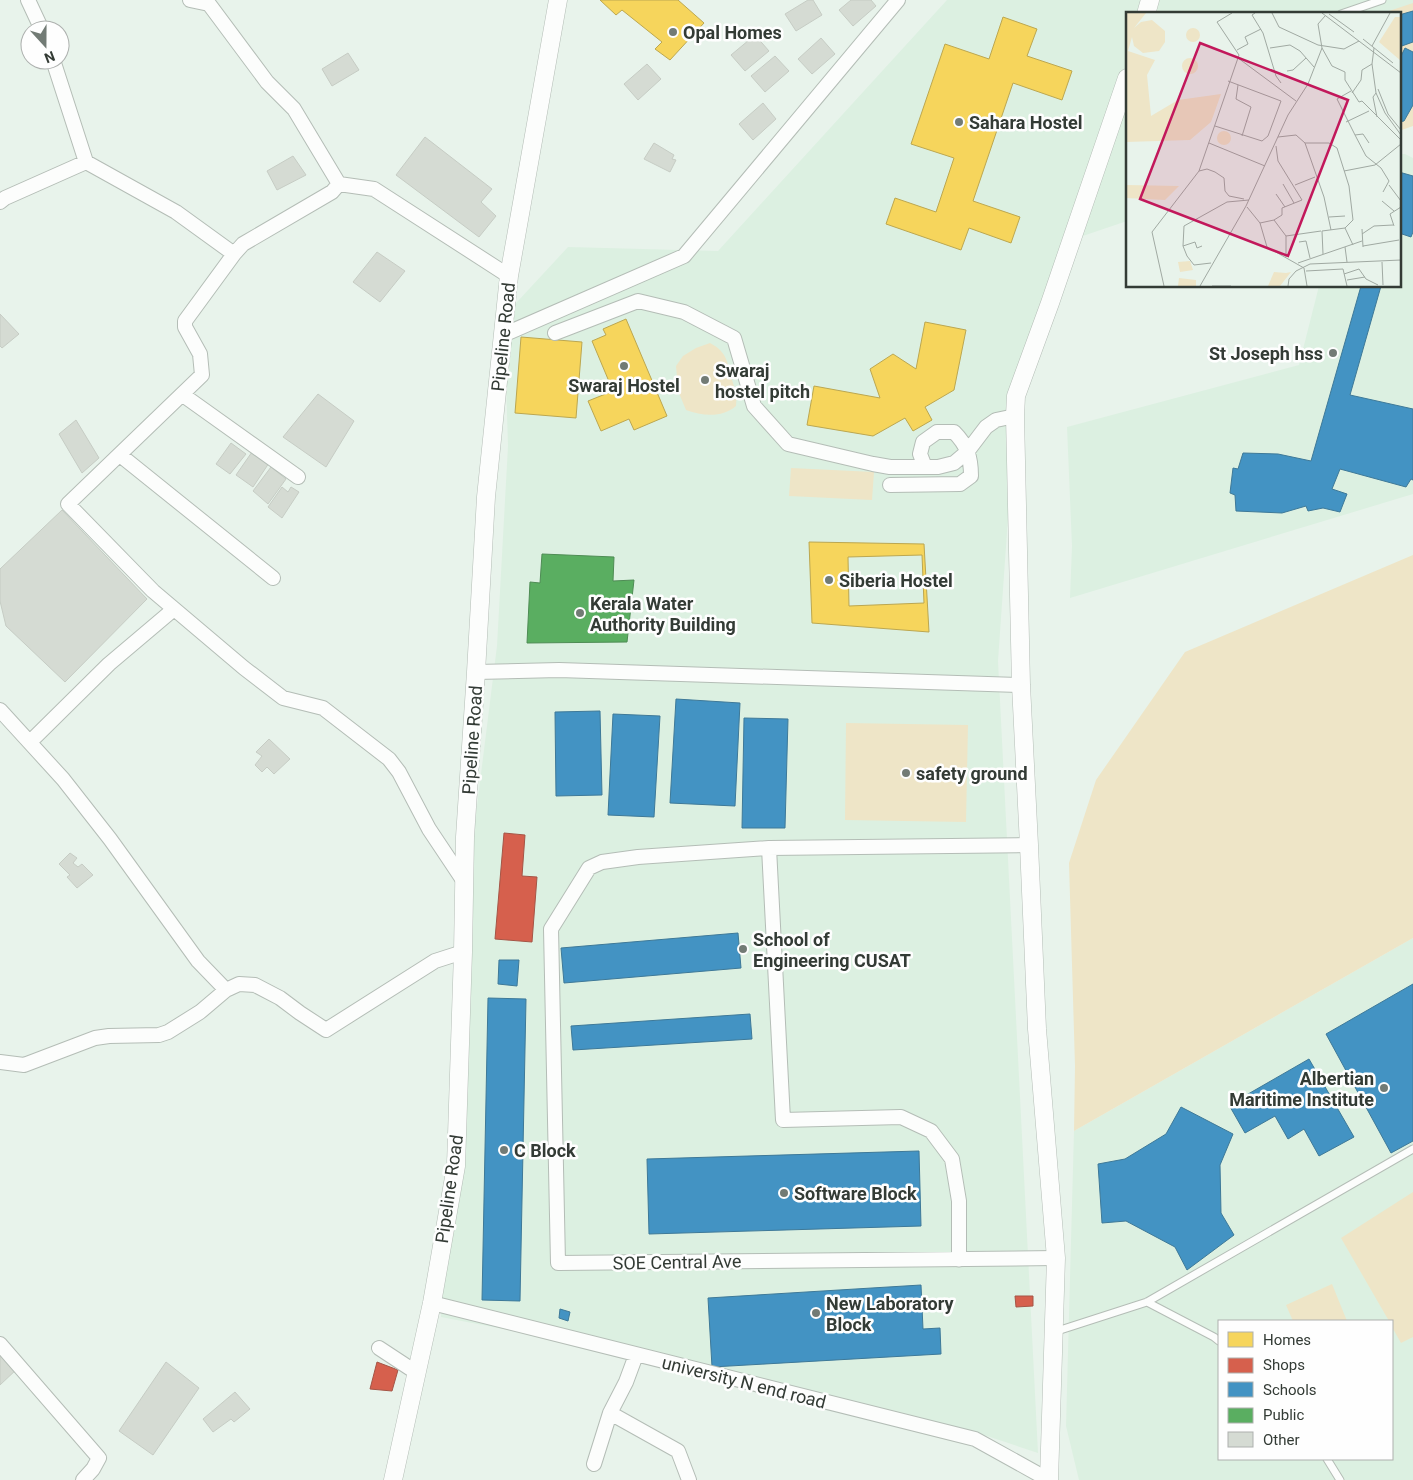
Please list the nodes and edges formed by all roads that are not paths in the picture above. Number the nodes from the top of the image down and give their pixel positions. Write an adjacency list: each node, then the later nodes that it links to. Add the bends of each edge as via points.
1 (28, 0): 7 (street)
2 (190, 0): 11 (street, via 209,4 267,82 294,109)
3 (558, 0): 14 (street, Pipeline Road)
4 (898, 0): 16 (street, via 684,256)
5 (1382, 0): 6 (lane)
6 (1347, 12)
7 (37, 20)
8 (56, 70): 10 (street)
9 (1126, 81): 18 (street, via 1016,396)
10 (86, 162): 12 (street); 13 (street, via 176,212)
11 (339, 184): 13 (street, via 332,192 243,244); 14 (street, via 374,189)
12 (0, 202)
13 (234, 254): 17 (street, via 185,321 200,354 202,375)
14 (509, 276): 16 (street, Pipeline Road)
15 (555, 333): 21 (street, via 638,301 684,312 734,338 754,406 788,444 873,464)
16 (503, 335): 26 (street, Pipeline Road, via 486,497)
17 (183, 394): 20 (street); 22 (street)
18 (1015, 416): 19 (street, via 996,420 986,427); 27 (street)
19 (967, 452): 21 (street, via 954,463); 21 (street, via 964,442 954,432 937,432 923,442 920,454); 23 (street, via 971,476 960,484)
20 (120, 455): 24 (street); 25 (street, via 68,504)
21 (925, 467)
22 (298, 477)
23 (890, 485)
24 (273, 578)
25 (174, 609): 29 (street, via 109,664); 32 (street, via 283,698 323,708 389,759)
26 (476, 672): 27 (street, via 559,670); 32 (street, Pipeline Road)
27 (1021, 685): 30 (street)
28 (0, 710): 29 (street)
29 (30, 742): 34 (street, via 104,831 198,961)
30 (1029, 845): 31 (street); 37 (street, via 1036,1029)
31 (769, 848): 38 (street, via 783,1120 901,1117 931,1131 952,1158 960,1201); 38 (street, SOE Central Ave, via 602,862 589,868 551,929 558,1263)
32 (465, 883): 33 (street, Pipeline Road)
33 (463, 952): 34 (street, via 435,961 326,1030 255,985 239,984); 40 (street, Pipeline Road, via 456,1166)
34 (226, 990): 35 (street, via 200,1012 159,1035 95,1038 24,1065)
35 (0, 1062)
36 (1413, 1149): 39 (lane)
37 (1056, 1258): 38 (street, SOE Central Ave); 41 (street)
38 (959, 1260)
39 (1147, 1302): 41 (lane); 42 (lane)
40 (432, 1304): 45 (street, university N end road); 46 (street, Pipeline Road)
41 (1054, 1332): 53 (street)
42 (1218, 1340)
43 (0, 1344): 50 (street, via 99,1458)
44 (379, 1348): 46 (street)
45 (636, 1354): 47 (street); 53 (street, university N end road, via 975,1439)
46 (416, 1373): 51 (street, Pipeline Road)
47 (610, 1413): 49 (street); 52 (street, via 678,1451)
48 (1328, 1460): 54 (lane)
49 (594, 1464)
50 (83, 1480)
51 (393, 1480)
52 (689, 1480)
53 (1049, 1480)
54 (1340, 1480)

